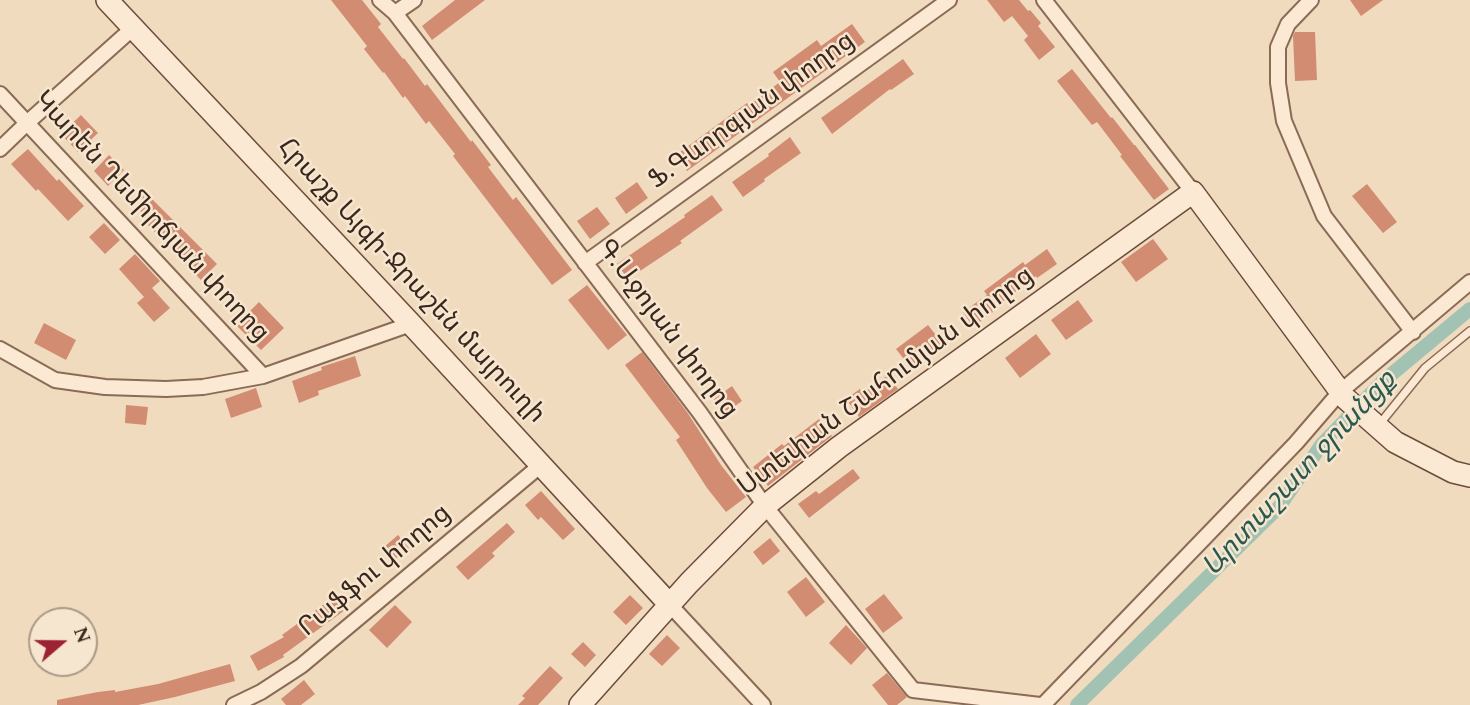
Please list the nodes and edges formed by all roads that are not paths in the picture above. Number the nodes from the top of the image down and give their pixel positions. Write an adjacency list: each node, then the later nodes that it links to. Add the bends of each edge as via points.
1 (107, 0): 8 (main road, Հրաշք Այգի-Ջրաշեն մայրուղի)
2 (380, 0): 7 (street, Գ.Աջոյան փողոց)
3 (414, 0): 7 (street)
4 (949, 0): 13 (street, Ֆ.Գևորգյան փողոց)
5 (1044, 0): 12 (street)
6 (1311, 0): 17 (street, via 1288,24 1278,47 1284,121 1324,216)
7 (395, 13): 13 (street, Գ.Աջոյան փողոց)
8 (133, 28): 10 (street); 15 (main road, Հրաշք Այգի-Ջրաշեն մայրուղի)
9 (0, 94): 10 (street, Կարեն Դեմիրճյան փողոց)
10 (28, 122): 11 (street); 19 (street, Կարեն Դեմիրճյան փողոց)
11 (0, 149)
12 (1193, 192): 20 (main road); 24 (main road, Ստեփան Շահումյան փողոց, via 839,447)
13 (585, 263): 24 (street, Գ.Աջոյան փողոց)
14 (1470, 282): 17 (street)
15 (411, 324): 19 (street); 22 (main road, Հրաշք Այգի-Ջրաշեն մայրուղի)
16 (1470, 331): 21 (lane)
17 (1413, 332): 20 (street)
18 (0, 349): 19 (street, via 55,380 105,387 203,387)
19 (263, 376)
20 (1343, 395): 21 (main road); 29 (street)
21 (1371, 421): 23 (main road, via 1395,442)
22 (541, 465): 25 (main road, Հրաշք Այգի-Ջրաշեն մայրուղի); 26 (street, Րաֆֆու փողոց, via 301,666)
23 (1470, 476)
24 (765, 506): 25 (main road, Ստեփան Շահումյան փողոց); 29 (street, Գ.Աջոյան փողոց, via 913,690)
25 (670, 605): 27 (main road, Ստեփան Շահումյան փողոց); 28 (street)
26 (234, 705)
27 (580, 705)
28 (763, 705)
29 (1041, 705)

